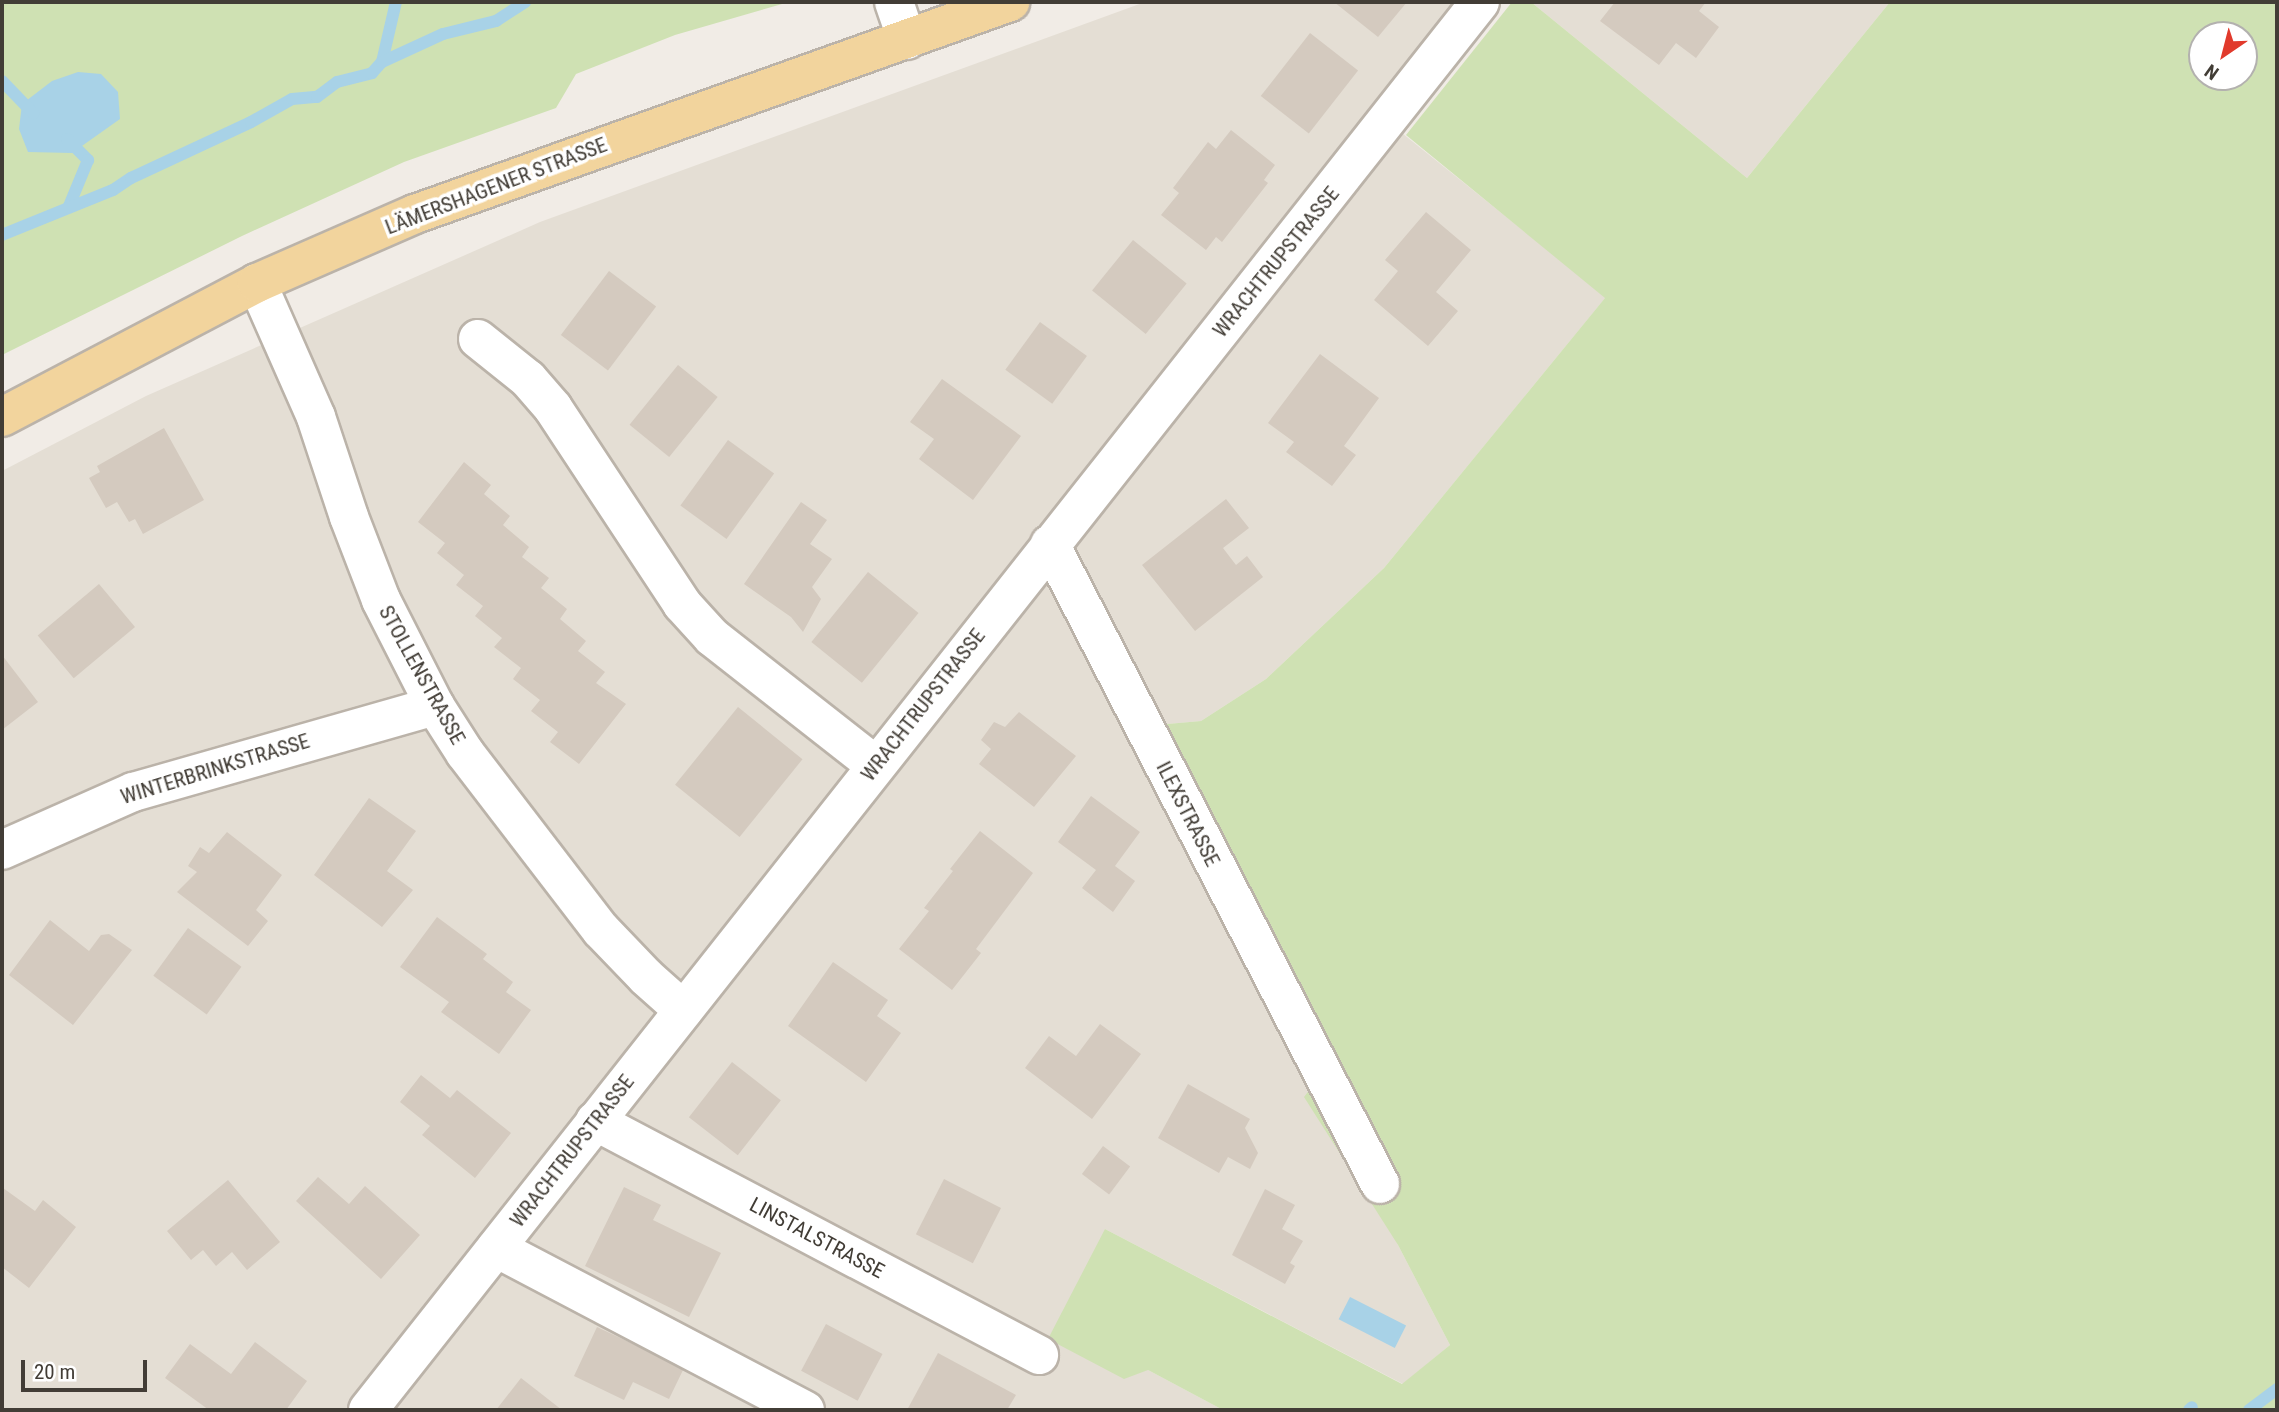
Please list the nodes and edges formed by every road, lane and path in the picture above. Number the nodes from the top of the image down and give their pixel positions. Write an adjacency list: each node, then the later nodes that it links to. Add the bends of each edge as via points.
1 (894, 2): 4 (street)
2 (1010, 2): 4 (main road, LÄMERSHAGENER STRASSE)
3 (1480, 2): 8 (street, WRACHTRUPSTRASSE)
4 (907, 40): 5 (main road, LÄMERSHAGENER STRASSE, via 415,214)
5 (257, 282): 7 (main road, LÄMERSHAGENER STRASSE); 9 (street, STOLLENSTRASSE, via 316,417 380,600)
6 (478, 339): 10 (street, via 528,380 553,408 682,604 705,629)
7 (2, 417)
8 (1050, 544): 10 (street, WRACHTRUPSTRASSE); 14 (street, ILEXSTRASSE)
9 (435, 706): 11 (street, WINTERBRINKSTRASSE, via 133,792); 12 (street, STOLLENSTRASSE, via 465,753 601,930)
10 (875, 765): 12 (street, WRACHTRUPSTRASSE)
11 (2, 850)
12 (683, 1010): 13 (street, WRACHTRUPSTRASSE)
13 (595, 1121): 15 (street, WRACHTRUPSTRASSE); 16 (street, LINSTALSTRASSE)
14 (1380, 1184)
15 (496, 1248): 17 (street, WRACHTRUPSTRASSE); 18 (street)
16 (1039, 1355)
17 (368, 1410)
18 (805, 1410)

